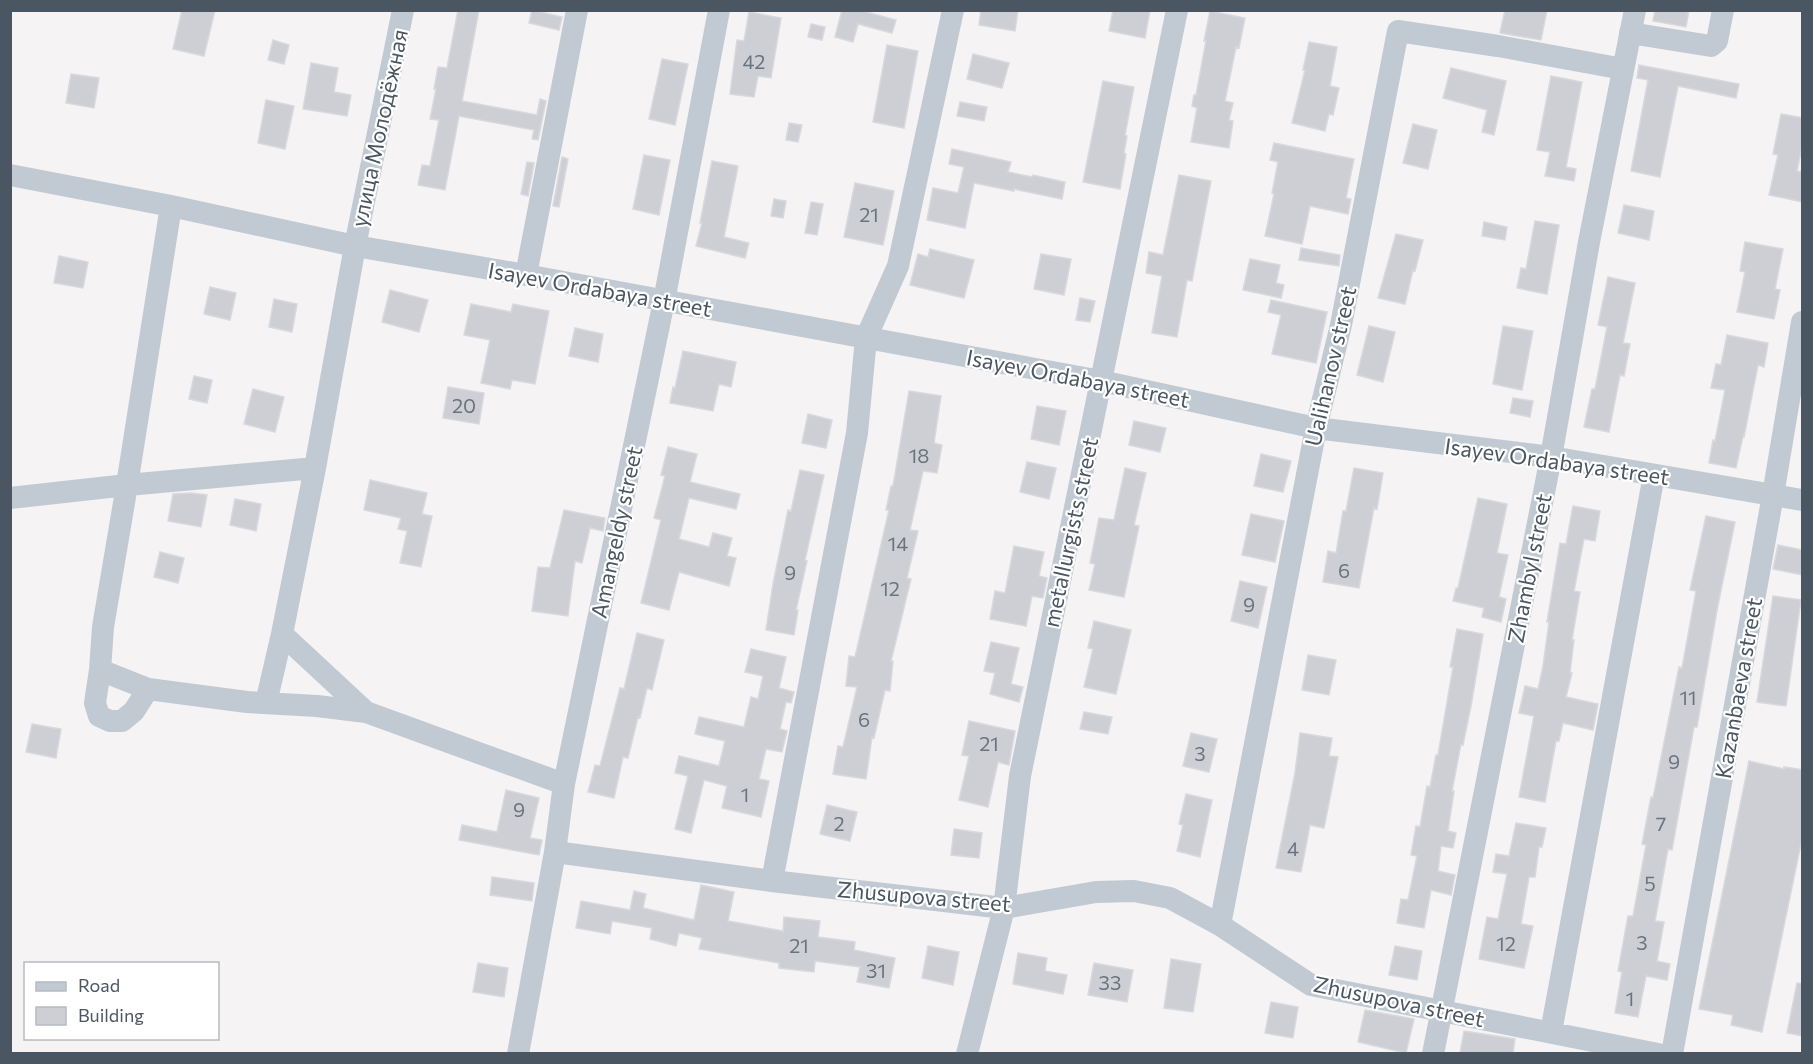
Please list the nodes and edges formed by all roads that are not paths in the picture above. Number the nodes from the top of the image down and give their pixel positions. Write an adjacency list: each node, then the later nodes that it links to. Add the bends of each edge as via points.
1 (403, 10): 12 (street, улица Молодёжная)
2 (577, 10): 13 (street)
3 (719, 10): 14 (street, Amangeldy street)
4 (953, 10): 16 (street, via 898,266)
5 (1177, 10): 17 (street, metallurgists street)
6 (1635, 10): 8 (street, Zhambyl street)
7 (1723, 10): 8 (street, via 1717,41 1711,46)
8 (1630, 33): 9 (street, Zhambyl street)
9 (1623, 69): 18 (street, Ualihanov street, via 1398,31 1341,325); 19 (street, Zhambyl street)
10 (10, 175): 11 (street, Isayev Ordabaya street)
11 (171, 206): 12 (street, Isayev Ordabaya street); 22 (street)
12 (355, 246): 13 (street, Isayev Ordabaya street); 20 (street, улица Молодёжная)
13 (526, 274): 14 (street, Isayev Ordabaya street)
14 (664, 301): 16 (street, Isayev Ordabaya street); 31 (street, Amangeldy street)
15 (1803, 322): 23 (street, Kazanbaeva street)
16 (866, 338): 17 (street, Isayev Ordabaya street); 33 (street, via 857,433)
17 (1101, 381): 18 (street, Isayev Ordabaya street); 34 (street, metallurgists street, via 1020,776)
18 (1316, 428): 19 (street, Isayev Ordabaya street); 35 (street, Ualihanov street)
19 (1551, 457): 21 (street, Isayev Ordabaya street); 36 (street, Zhambyl street)
20 (315, 468): 22 (street); 26 (street, улица Молодёжная)
21 (1654, 474): 23 (street, Isayev Ordabaya street); 37 (street)
22 (127, 485): 24 (street); 27 (street, via 103,627)
23 (1773, 495): 25 (street, Isayev Ordabaya street); 42 (street, Kazanbaeva street)
24 (10, 498)
25 (1803, 500)
26 (282, 634): 29 (street, улица Молодёжная); 30 (street)
27 (100, 670): 28 (street); 28 (street, via 95,703 99,716 110,721 122,721 134,711)
28 (148, 688): 29 (street)
29 (266, 703): 30 (street)
30 (366, 712): 31 (street)
31 (564, 784): 32 (street, Amangeldy street)
32 (555, 852): 33 (street, Zhusupova street); 38 (street, Amangeldy street)
33 (772, 881): 34 (street, Zhusupova street)
34 (1004, 908): 35 (street, Zhusupova street, via 1096,892 1134,891 1170,898); 39 (street, metallurgists street)
35 (1220, 925): 36 (street, Zhusupova street, via 1311,985)
36 (1442, 1011): 37 (street, Zhusupova street); 40 (street, Zhambyl street)
37 (1551, 1032): 41 (street, Zhusupova street)
38 (518, 1053)
39 (968, 1053)
40 (1433, 1053)
41 (1658, 1053)
42 (1672, 1053)

